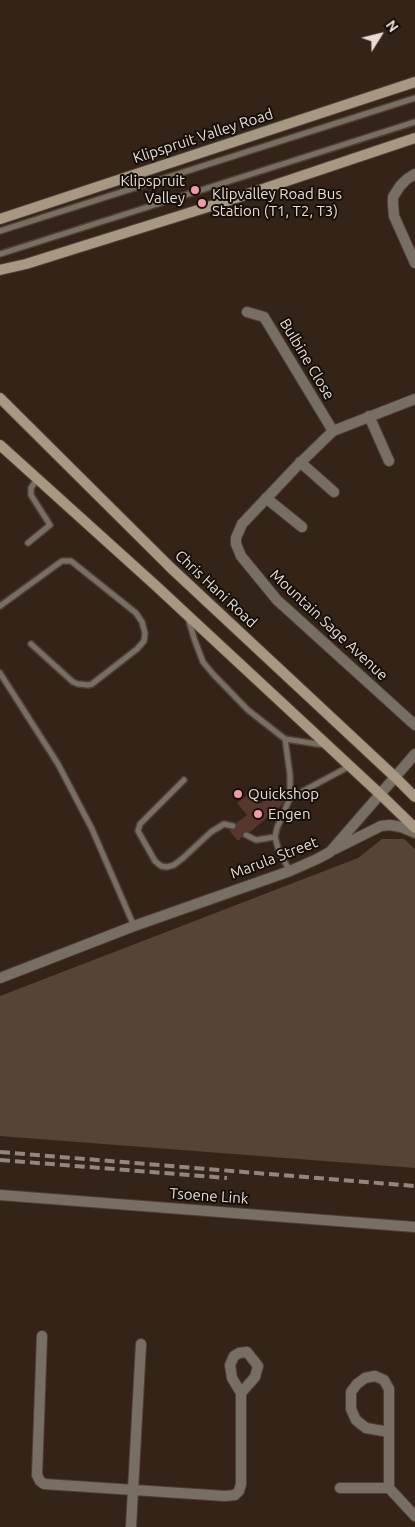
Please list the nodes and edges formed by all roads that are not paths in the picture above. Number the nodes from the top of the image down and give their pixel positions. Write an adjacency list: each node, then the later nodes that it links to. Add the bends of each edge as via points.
1 (415, 82): 6 (main road, Klipspruit Valley Road)
2 (415, 98): 7 (lane, Klipspruit Valley Road)
3 (415, 122): 8 (lane)
4 (415, 138): 10 (main road)
5 (415, 174): 9 (street, via 400,186 393,197 394,216)
6 (0, 219)
7 (0, 230)
8 (0, 254)
9 (415, 263)
10 (26, 264): 11 (main road); 12 (main road)
11 (0, 270)
12 (0, 277)
13 (247, 312): 17 (street, Bulbine Close, via 264,317)
14 (0, 398): 35 (main road, Chris Hani Road, via 171,568)
15 (415, 399): 16 (street)
16 (370, 416): 17 (street); 19 (street)
17 (333, 430): 20 (street)
18 (0, 445): 21 (main road)
19 (389, 461)
20 (300, 462): 22 (street); 23 (street)
21 (38, 479): 25 (lane, via 31,488 31,495 50,525); 27 (main road)
22 (334, 492)
23 (266, 498): 24 (street); 30 (street, Mountain Sage Avenue, via 242,524 236,538 241,556 276,600)
24 (302, 527)
25 (28, 543)
26 (0, 606): 28 (lane, via 62,561 71,561 136,613 145,633 144,641 137,649 88,685 73,682)
27 (188, 617): 31 (lane, via 203,662 248,710); 32 (main road)
28 (30, 644)
29 (0, 673): 47 (lane, via 58,764 92,829)
30 (415, 725)
31 (285, 739): 32 (lane); 39 (lane)
32 (327, 746): 34 (main road)
33 (413, 759): 35 (street)
34 (350, 766): 37 (main road); 39 (lane)
35 (396, 777): 37 (street, Marula Street); 38 (main road, Chris Hani Road)
36 (184, 780): 40 (lane, via 140,824 138,831 155,861 161,866 174,865 211,832 224,824)
37 (381, 794): 41 (main road); 45 (street, Marula Street)
38 (415, 797)
39 (290, 798): 44 (lane)
40 (233, 826)
41 (415, 828)
42 (415, 833): 45 (street, via 401,827 380,826)
43 (246, 835): 44 (lane, via 256,840)
44 (275, 837): 46 (lane)
45 (330, 852): 46 (street, Marula Street)
46 (290, 871): 47 (street, Marula Street)
47 (134, 926): 48 (street, Marula Street)
48 (0, 978)
49 (0, 1195): 50 (street, Tsoene Link)
50 (415, 1227)
51 (42, 1336): 57 (street, via 38,1479 46,1484)
52 (141, 1344): 57 (street)
53 (241, 1393): 57 (street, via 241,1484 238,1494)
54 (389, 1432): 54 (street, via 366,1428 356,1420 351,1409 351,1392 365,1378 374,1376 384,1380 389,1389); 56 (street)
55 (340, 1488): 56 (street)
56 (389, 1488): 58 (street)
57 (134, 1490): 59 (street)
58 (415, 1516)
59 (131, 1527)

